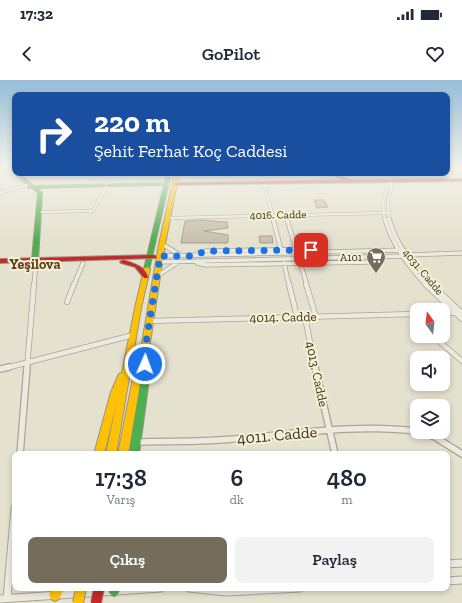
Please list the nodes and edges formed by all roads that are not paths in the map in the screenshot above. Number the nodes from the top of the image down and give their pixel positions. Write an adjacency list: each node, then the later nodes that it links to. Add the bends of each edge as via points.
1 (39, 192): 8 (street)
2 (103, 192): 8 (street, via 94,211)
3 (169, 192): 15 (street)
4 (170, 192): 13 (street)
5 (266, 192): 11 (street)
6 (384, 192): 9 (street, 4031. Cadde)
7 (389, 192): 10 (street, 4031. Cadde, via 386,200)
8 (39, 212): 33 (street)
9 (382, 212): 10 (street, 4016. Cadde); 11 (street, 4016. Cadde); 12 (street, 4016. Cadde); 20 (street, 4031. Cadde, via 388,232)
10 (387, 212): 18 (street, 4031. Cadde, via 392,230)
11 (272, 214): 12 (street, 4016. Cadde); 13 (street, 4016. Cadde); 16 (street)
12 (286, 215): 17 (street)
13 (168, 216): 14 (street)
14 (162, 244): 23 (street); 28 (street)
15 (154, 245): 27 (street); 29 (street)
16 (281, 250): 17 (street); 24 (street, via 206,251)
17 (296, 250): 19 (street, via 373,248)
18 (404, 250): 20 (street); 22 (street, 4031. Cadde)
19 (379, 251): 20 (street); 24 (street)
20 (398, 251): 25 (street, 4031. Cadde)
21 (462, 253): 22 (street)
22 (407, 255): 25 (street); 44 (street, 4031. Cadde, via 431,284)
23 (181, 256): 24 (street); 28 (street)
24 (193, 256)
25 (402, 256): 26 (street); 43 (street, 4031. Cadde, via 420,279)
26 (386, 257): 32 (street); 37 (street, via 374,262)
27 (130, 258): 29 (street); 33 (street)
28 (160, 259): 29 (street); 31 (street); 39 (street)
29 (150, 260): 34 (street); 40 (street)
30 (0, 261): 33 (street)
31 (183, 261): 32 (street); 39 (street)
32 (194, 261): 36 (street, via 206,265)
33 (35, 262): 35 (street); 38 (street); 56 (street)
34 (122, 262): 35 (street); 40 (street, via 137,266)
35 (83, 263): 41 (street)
36 (284, 263): 37 (street); 47 (street)
37 (300, 263): 46 (street)
38 (0, 265)
39 (157, 276): 50 (street)
40 (146, 277): 51 (street)
41 (68, 302)
42 (450, 313): 43 (street)
43 (455, 313): 44 (street); 49 (street, 4031. Cadde)
44 (462, 313)
45 (410, 314): 46 (street, 4014. Cadde)
46 (316, 316): 48 (street, 4014. Cadde)
47 (297, 317): 48 (street, 4014. Cadde); 50 (street, 4014. Cadde)
48 (305, 317): 58 (street, 4013. Cadde)
49 (462, 319)
50 (149, 321): 53 (street)
51 (133, 335): 54 (street); 56 (street)
52 (441, 343): 55 (street)
53 (145, 349): 61 (street, via 145,379); 65 (street)
54 (128, 361): 63 (street, via 116,392); 64 (street)
55 (462, 361)
56 (28, 362): 57 (street); 62 (street)
57 (0, 369)
58 (329, 430): 59 (street, 4011. Cadde); 61 (street, 4011. Cadde, via 218,440); 67 (street, 4013. Cadde)
59 (410, 431)
60 (438, 439): 68 (street, 4011. Cadde)
61 (136, 442): 66 (street)
62 (20, 451)
63 (100, 451)
64 (111, 451)
65 (124, 451)
66 (134, 451)
67 (334, 451)
68 (462, 454)
69 (12, 533): 80 (street)
70 (462, 563): 71 (street)
71 (450, 564)
72 (450, 580): 73 (street)
73 (462, 580)
74 (76, 591): 79 (street)
75 (80, 591): 81 (street, bridge)
76 (98, 591): 82 (street, bridge)
77 (217, 591): 78 (street)
78 (244, 591)
79 (57, 592): 80 (street)
80 (4, 598)
81 (78, 603)
82 (96, 603)

